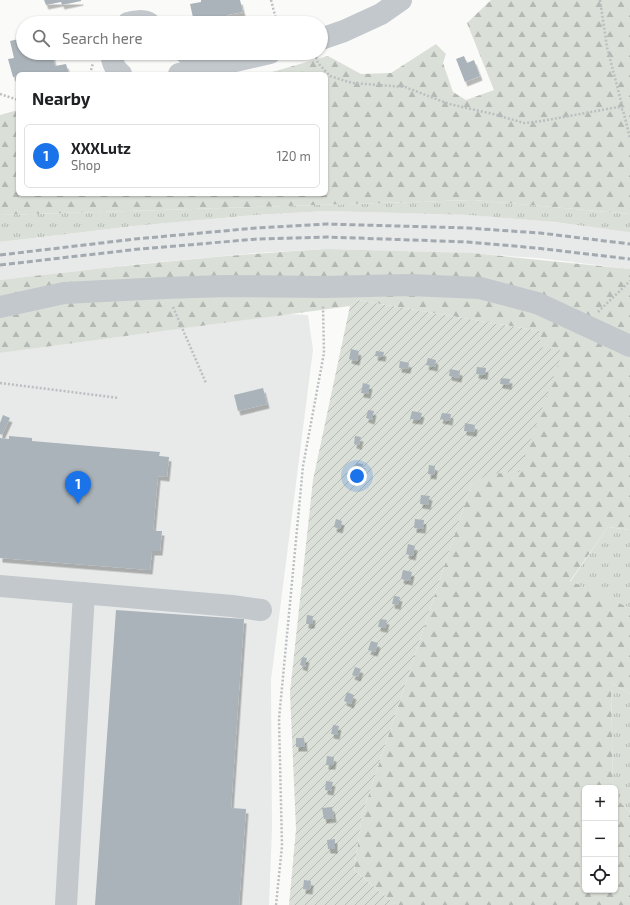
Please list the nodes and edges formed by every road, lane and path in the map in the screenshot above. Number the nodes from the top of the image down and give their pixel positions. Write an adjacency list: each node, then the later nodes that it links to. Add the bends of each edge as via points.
1 (271, 0): 4 (path)
2 (401, 0): 5 (street, via 381,14)
3 (600, 0): 17 (path, via 607,47)
4 (275, 16)
5 (328, 37)
6 (112, 60): 11 (street)
7 (194, 60): 10 (street)
8 (241, 60): 10 (street)
9 (317, 60): 13 (path)
10 (204, 69): 12 (street)
11 (118, 72)
12 (189, 72)
13 (326, 72)
14 (328, 74): 17 (path, via 352,83 405,87 449,104 524,123 609,108 618,107)
15 (0, 94): 16 (path)
16 (16, 99)
17 (623, 110): 18 (path)
18 (630, 138)
19 (630, 280): 23 (path)
20 (323, 287): 21 (street); 23 (street, via 410,285 480,288 537,303); 32 (path, via 324,353 303,466 279,719 282,846)
21 (165, 288): 22 (street, via 64,293); 26 (path)
22 (0, 307)
23 (584, 324): 24 (street)
24 (630, 346)
25 (0, 383): 27 (path)
26 (206, 384)
27 (119, 398)
28 (0, 586): 29 (street)
29 (84, 593): 30 (street); 31 (street)
30 (261, 610)
31 (66, 905)
32 (276, 905)

